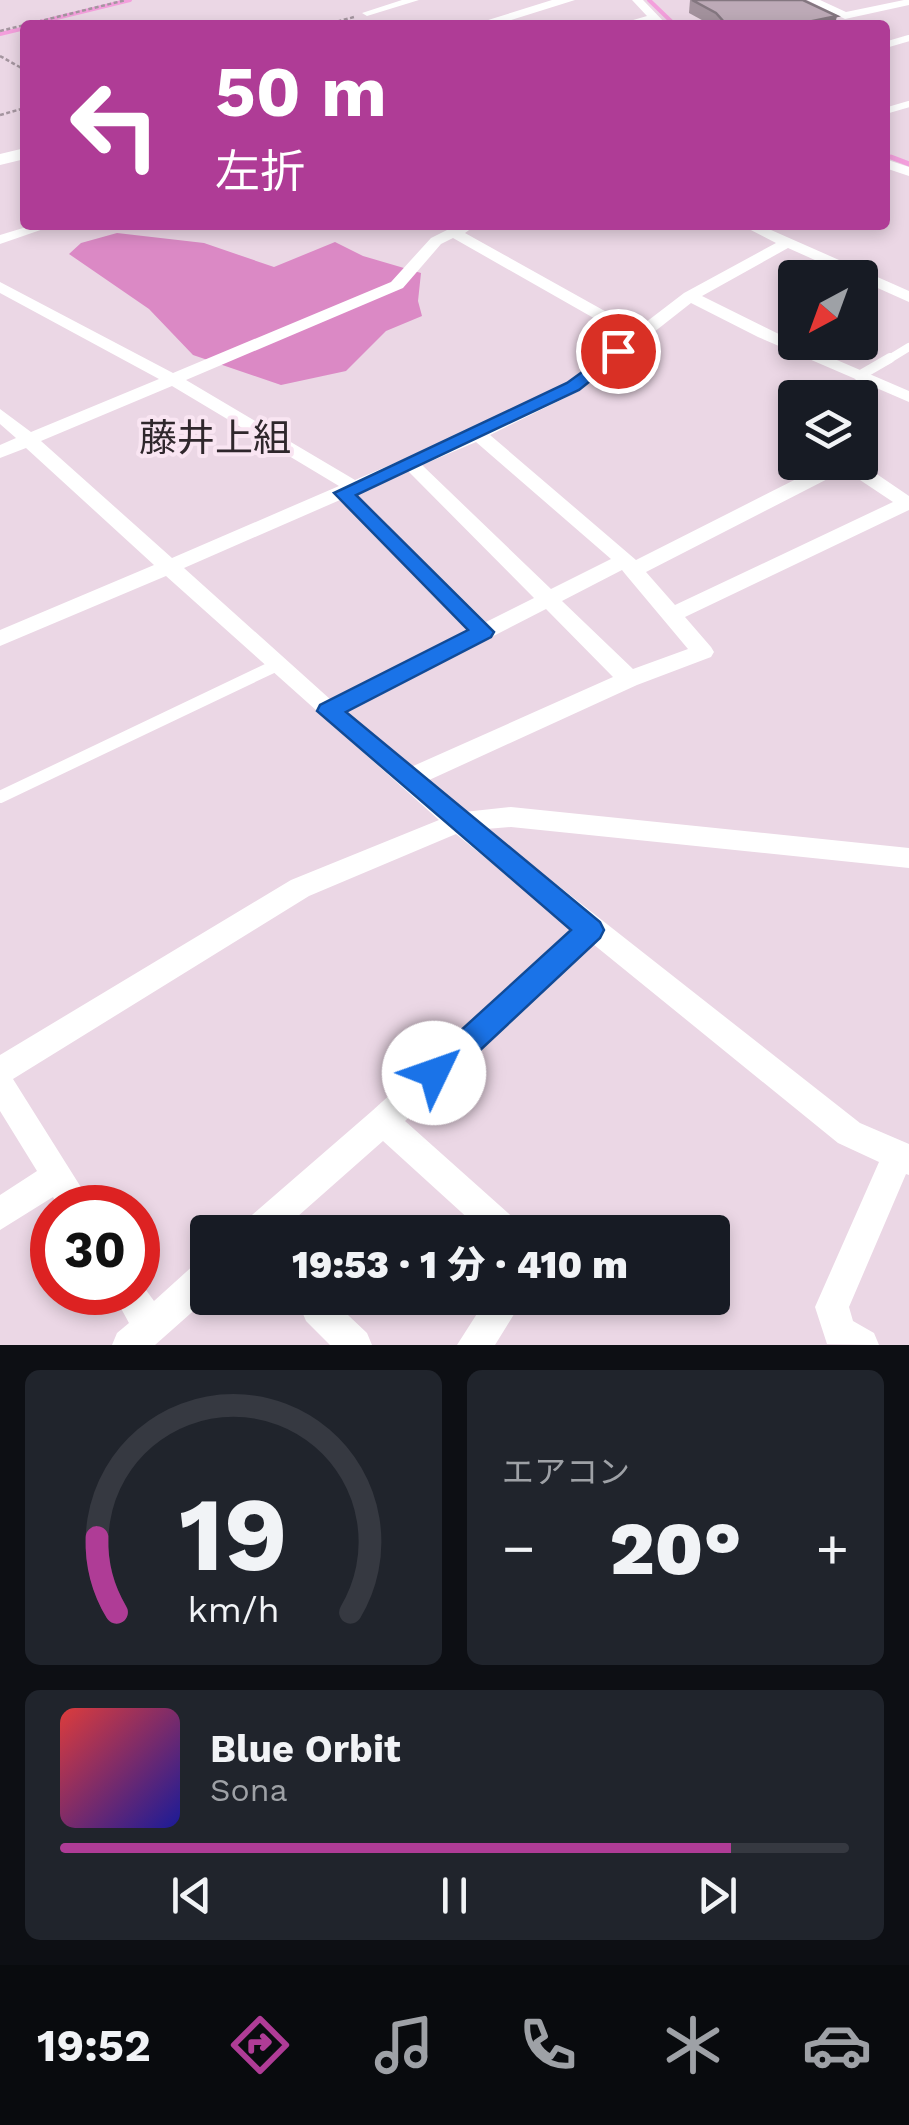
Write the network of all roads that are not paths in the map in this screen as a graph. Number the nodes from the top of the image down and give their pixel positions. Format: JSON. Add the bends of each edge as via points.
{"nodes":[{"id":1,"x":377,"y":0,"type":"edge"},
{"id":2,"x":414,"y":0,"type":"edge"},
{"id":3,"x":568,"y":0,"type":"edge"},
{"id":4,"x":637,"y":0,"type":"edge"},
{"id":5,"x":812,"y":0,"type":"edge"},
{"id":6,"x":909,"y":2,"type":"edge"},
{"id":7,"x":367,"y":13,"type":"junction"},
{"id":8,"x":362,"y":20,"type":"edge"},
{"id":9,"x":497,"y":20,"type":"edge"},
{"id":10,"x":658,"y":20,"type":"edge"},
{"id":11,"x":32,"y":230,"type":"edge"},
{"id":12,"x":457,"y":230,"type":"edge"},
{"id":13,"x":464,"y":230,"type":"edge"},
{"id":14,"x":759,"y":230,"type":"edge"},
{"id":15,"x":795,"y":230,"type":"edge"},
{"id":16,"x":0,"y":240,"type":"edge"},
{"id":17,"x":781,"y":240,"type":"junction"},
{"id":18,"x":0,"y":286,"type":"edge"},
{"id":19,"x":690,"y":296,"type":"junction"},
{"id":20,"x":909,"y":297,"type":"edge"},
{"id":21,"x":635,"y":335,"type":"junction"},
{"id":22,"x":909,"y":346,"type":"edge"},
{"id":23,"x":859,"y":376,"type":"junction"},
{"id":24,"x":174,"y":380,"type":"junction"},
{"id":25,"x":909,"y":397,"type":"edge"},
{"id":26,"x":0,"y":414,"type":"edge"},
{"id":27,"x":478,"y":434,"type":"junction"},
{"id":28,"x":28,"y":439,"type":"junction"},
{"id":29,"x":0,"y":452,"type":"edge"},
{"id":30,"x":410,"y":463,"type":"junction"},
{"id":31,"x":350,"y":491,"type":"junction"},
{"id":32,"x":629,"y":565,"type":"junction"},
{"id":33,"x":169,"y":568,"type":"junction"},
{"id":34,"x":550,"y":598,"type":"junction"},
{"id":35,"x":672,"y":616,"type":"junction"},
{"id":36,"x":483,"y":632,"type":"junction"},
{"id":37,"x":0,"y":638,"type":"edge"},
{"id":38,"x":277,"y":665,"type":"junction"},
{"id":39,"x":630,"y":679,"type":"junction"},
{"id":40,"x":329,"y":711,"type":"junction"},
{"id":41,"x":408,"y":778,"type":"junction"},
{"id":42,"x":0,"y":797,"type":"edge"},
{"id":43,"x":459,"y":822,"type":"junction"},
{"id":44,"x":909,"y":858,"type":"edge"},
{"id":45,"x":590,"y":930,"type":"junction"},
{"id":46,"x":0,"y":1072,"type":"edge"},
{"id":47,"x":0,"y":1084,"type":"edge"},
{"id":48,"x":382,"y":1121,"type":"junction"},
{"id":49,"x":904,"y":1158,"type":"edge"},
{"id":50,"x":58,"y":1175,"type":"junction"},
{"id":51,"x":64,"y":1185,"type":"edge"},
{"id":52,"x":0,"y":1214,"type":"edge"},
{"id":53,"x":275,"y":1215,"type":"edge"},
{"id":54,"x":487,"y":1215,"type":"edge"},
{"id":55,"x":190,"y":1291,"type":"edge"},
{"id":56,"x":324,"y":1315,"type":"edge"},
{"id":57,"x":495,"y":1315,"type":"edge"},
{"id":58,"x":139,"y":1335,"type":"edge"},
{"id":59,"x":355,"y":1345,"type":"edge"},
{"id":60,"x":474,"y":1345,"type":"edge"},
{"id":61,"x":862,"y":1345,"type":"edge"}],
"edges":[{"from":1,"to":7,"type":"street"},
{"from":2,"to":7,"type":"street"},
{"from":3,"to":9,"type":"street"},
{"from":4,"to":10,"type":"street"},
{"from":5,"to":6,"type":"street","via":[[845,16]]},
{"from":7,"to":8,"type":"street"},
{"from":11,"to":16,"type":"street"},
{"from":12,"to":24,"type":"street","via":[[436,241],[397,285]]},
{"from":13,"to":21,"type":"street"},
{"from":14,"to":17,"type":"street"},
{"from":15,"to":17,"type":"street"},
{"from":17,"to":19,"type":"street"},
{"from":17,"to":20,"type":"street"},
{"from":18,"to":24,"type":"street"},
{"from":19,"to":21,"type":"street"},
{"from":19,"to":23,"type":"street"},
{"from":21,"to":27,"type":"street","via":[[573,387]]},
{"from":22,"to":23,"type":"lane"},
{"from":23,"to":25,"type":"street"},
{"from":24,"to":28,"type":"street"},
{"from":24,"to":31,"type":"street"},
{"from":26,"to":28,"type":"street"},
{"from":27,"to":30,"type":"street"},
{"from":27,"to":32,"type":"street"},
{"from":28,"to":29,"type":"street"},
{"from":28,"to":33,"type":"street"},
{"from":30,"to":31,"type":"street"},
{"from":30,"to":34,"type":"street"},
{"from":31,"to":33,"type":"street"},
{"from":31,"to":36,"type":"street"},
{"from":32,"to":34,"type":"street"},
{"from":32,"to":35,"type":"street"},
{"from":32,"to":35,"type":"street","via":[[846,462],[907,504]]},
{"from":33,"to":37,"type":"street"},
{"from":33,"to":38,"type":"street"},
{"from":34,"to":36,"type":"street"},
{"from":34,"to":39,"type":"street"},
{"from":35,"to":39,"type":"street","via":[[702,652]]},
{"from":36,"to":40,"type":"street"},
{"from":38,"to":40,"type":"street"},
{"from":38,"to":42,"type":"lane"},
{"from":39,"to":41,"type":"street"},
{"from":40,"to":41,"type":"street"},
{"from":41,"to":43,"type":"street"},
{"from":43,"to":44,"type":"street","via":[[511,817]]},
{"from":43,"to":45,"type":"street"},
{"from":43,"to":46,"type":"street","via":[[300,888]]},
{"from":45,"to":48,"type":"street"},
{"from":45,"to":49,"type":"street","via":[[849,1133]]},
{"from":47,"to":50,"type":"street"},
{"from":48,"to":53,"type":"street"},
{"from":48,"to":54,"type":"street"},
{"from":49,"to":61,"type":"street","via":[[832,1308],[839,1332]]},
{"from":50,"to":51,"type":"street"},
{"from":50,"to":52,"type":"street"},
{"from":55,"to":58,"type":"street"},
{"from":56,"to":59,"type":"street"},
{"from":57,"to":60,"type":"street"}]}
